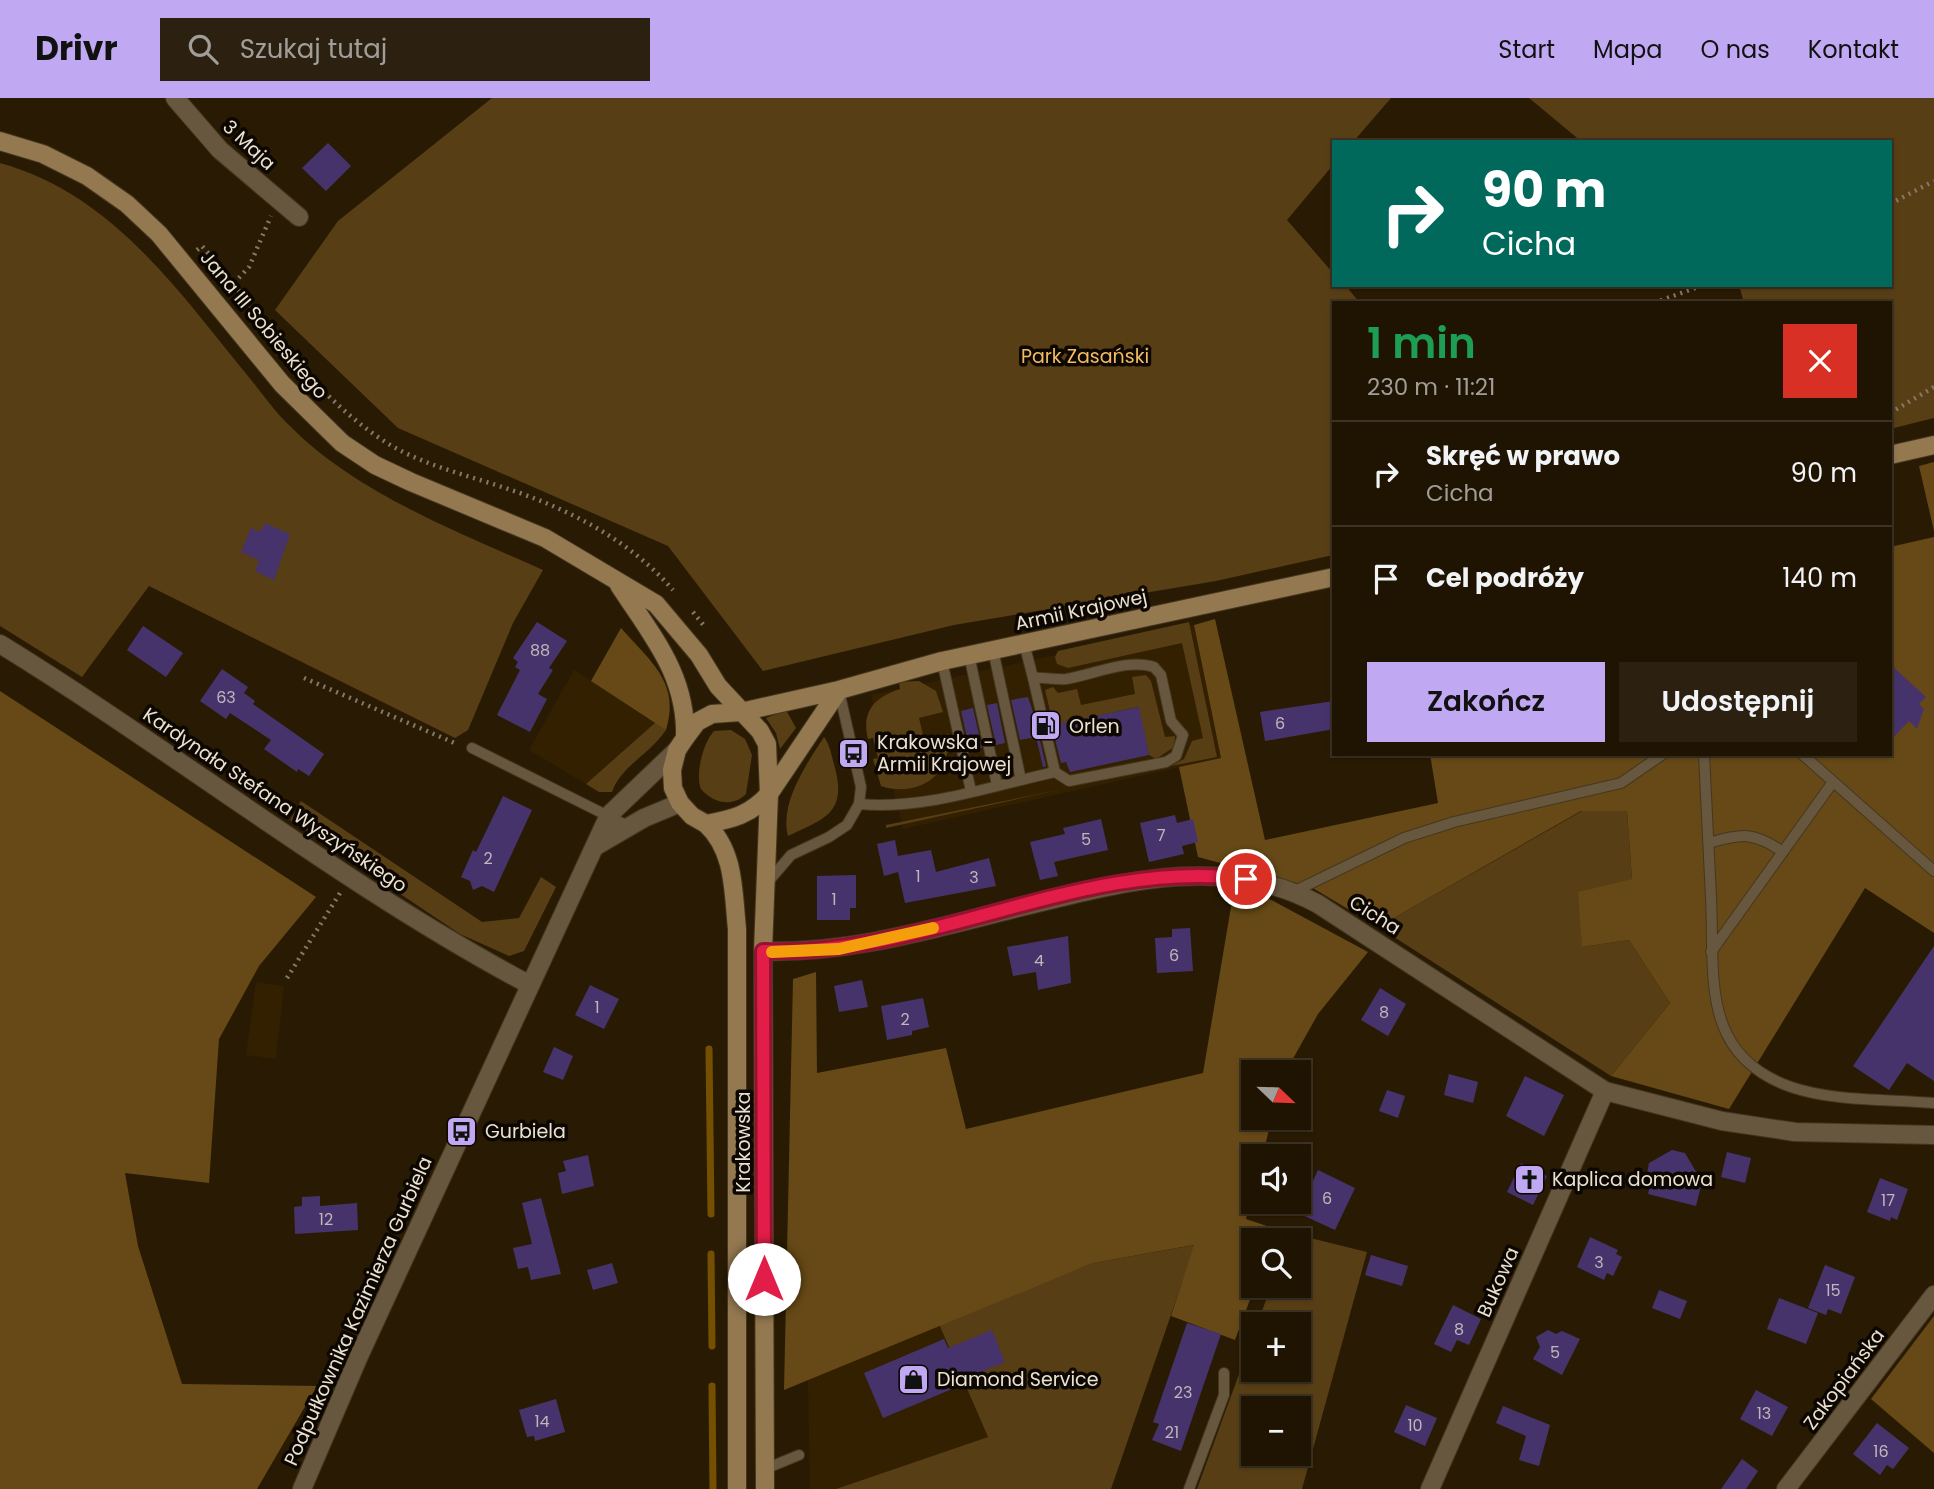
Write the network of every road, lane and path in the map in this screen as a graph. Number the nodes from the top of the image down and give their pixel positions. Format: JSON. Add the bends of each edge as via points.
{"nodes":[{"id":1,"x":175,"y":98,"type":"edge"},
{"id":2,"x":0,"y":141,"type":"edge"},
{"id":3,"x":1934,"y":181,"type":"edge"},
{"id":4,"x":279,"y":200,"type":"junction"},
{"id":5,"x":1892,"y":203,"type":"edge"},
{"id":6,"x":299,"y":217,"type":"dead end"},
{"id":7,"x":234,"y":283,"type":"dead end"},
{"id":8,"x":1698,"y":287,"type":"edge"},
{"id":9,"x":1659,"y":301,"type":"edge"},
{"id":10,"x":1934,"y":387,"type":"edge"},
{"id":11,"x":1892,"y":412,"type":"edge"},
{"id":12,"x":1934,"y":445,"type":"edge"},
{"id":13,"x":1892,"y":455,"type":"edge"},
{"id":14,"x":1332,"y":577,"type":"edge"},
{"id":15,"x":617,"y":582,"type":"junction"},
{"id":16,"x":1024,"y":643,"type":"junction"},
{"id":17,"x":0,"y":644,"type":"edge"},
{"id":18,"x":993,"y":650,"type":"junction"},
{"id":19,"x":969,"y":655,"type":"junction"},
{"id":20,"x":942,"y":661,"type":"junction"},
{"id":21,"x":304,"y":678,"type":"dead end"},
{"id":22,"x":1033,"y":678,"type":"junction"},
{"id":23,"x":839,"y":690,"type":"junction"},
{"id":24,"x":741,"y":712,"type":"junction"},
{"id":25,"x":681,"y":744,"type":"junction"},
{"id":26,"x":472,"y":748,"type":"joint"},
{"id":27,"x":1660,"y":756,"type":"edge"},
{"id":28,"x":1704,"y":756,"type":"edge"},
{"id":29,"x":1804,"y":756,"type":"edge"},
{"id":30,"x":1055,"y":772,"type":"junction"},
{"id":31,"x":1021,"y":780,"type":"junction"},
{"id":32,"x":1833,"y":782,"type":"junction"},
{"id":33,"x":997,"y":785,"type":"junction"},
{"id":34,"x":971,"y":791,"type":"junction"},
{"id":35,"x":769,"y":794,"type":"junction"},
{"id":36,"x":680,"y":803,"type":"junction"},
{"id":37,"x":859,"y":804,"type":"junction"},
{"id":38,"x":609,"y":816,"type":"junction"},
{"id":39,"x":706,"y":824,"type":"junction"},
{"id":40,"x":628,"y":826,"type":"junction"},
{"id":41,"x":1709,"y":843,"type":"junction"},
{"id":42,"x":596,"y":846,"type":"junction"},
{"id":43,"x":1783,"y":852,"type":"junction"},
{"id":44,"x":1934,"y":871,"type":"edge"},
{"id":45,"x":350,"y":878,"type":"junction"},
{"id":46,"x":764,"y":886,"type":"junction"},
{"id":47,"x":1294,"y":891,"type":"junction"},
{"id":48,"x":763,"y":951,"type":"junction"},
{"id":49,"x":1710,"y":954,"type":"junction"},
{"id":50,"x":287,"y":978,"type":"dead end"},
{"id":51,"x":530,"y":985,"type":"junction"},
{"id":52,"x":1605,"y":1091,"type":"junction"},
{"id":53,"x":1934,"y":1103,"type":"edge"},
{"id":54,"x":1934,"y":1135,"type":"edge"},
{"id":55,"x":1934,"y":1295,"type":"edge"},
{"id":56,"x":1224,"y":1373,"type":"dead end"},
{"id":57,"x":799,"y":1455,"type":"dead end"},
{"id":58,"x":765,"y":1469,"type":"junction"},
{"id":59,"x":302,"y":1489,"type":"edge"},
{"id":60,"x":737,"y":1489,"type":"edge"},
{"id":61,"x":765,"y":1489,"type":"edge"},
{"id":62,"x":1189,"y":1489,"type":"edge"},
{"id":63,"x":1430,"y":1489,"type":"edge"},
{"id":64,"x":1786,"y":1489,"type":"edge"}],
"edges":[{"from":1,"to":4,"type":"street","name":"3 Maja","via":[[220,150]]},
{"from":2,"to":15,"type":"main road","name":"Jana III Sobieskiego","via":[[43,154],[87,176],[127,204],[159,233],[282,384],[342,443],[411,482],[545,538]]},
{"from":3,"to":5,"type":"path"},
{"from":4,"to":6,"type":"street","name":"3 Maja"},
{"from":4,"to":7,"type":"path","via":[[249,267]]},
{"from":8,"to":9,"type":"path"},
{"from":10,"to":11,"type":"path"},
{"from":12,"to":13,"type":"main road"},
{"from":14,"to":16,"type":"main road","name":"Armii Krajowej"},
{"from":15,"to":24,"type":"main road","name":"Jana III Sobieskiego","via":[[656,604],[672,620]]},
{"from":15,"to":25,"type":"main road","name":"Jana III Sobieskiego","via":[[669,662],[681,689],[686,716]]},
{"from":16,"to":18,"type":"main road","name":"Armii Krajowej"},
{"from":16,"to":22,"type":"lane"},
{"from":17,"to":45,"type":"street","name":"Kardynała Stefana Wyszyńskiego"},
{"from":18,"to":19,"type":"main road","name":"Armii Krajowej"},
{"from":18,"to":31,"type":"lane"},
{"from":19,"to":20,"type":"main road","name":"Armii Krajowej"},
{"from":19,"to":33,"type":"lane"},
{"from":20,"to":23,"type":"main road","name":"Armii Krajowej"},
{"from":20,"to":34,"type":"lane"},
{"from":21,"to":26,"type":"path"},
{"from":22,"to":30,"type":"lane"},
{"from":22,"to":30,"type":"lane","via":[[1062,680],[1133,665],[1154,667],[1161,675],[1171,721],[1183,735],[1176,756],[1166,761],[1069,781]]},
{"from":23,"to":24,"type":"main road","name":"Armii Krajowej"},
{"from":23,"to":35,"type":"main road"},
{"from":23,"to":37,"type":"lane","via":[[861,787]]},
{"from":24,"to":25,"type":"main road","via":[[712,714],[697,722]]},
{"from":24,"to":35,"type":"main road","via":[[767,744]]},
{"from":25,"to":36,"type":"main road","via":[[672,770]]},
{"from":25,"to":38,"type":"street","name":"Podpułkownika Kazimierza Gurbiela"},
{"from":26,"to":38,"type":"lane"},
{"from":27,"to":47,"type":"lane","via":[[1621,783],[1417,834]]},
{"from":28,"to":41,"type":"lane"},
{"from":29,"to":32,"type":"lane"},
{"from":30,"to":31,"type":"lane"},
{"from":31,"to":33,"type":"lane"},
{"from":32,"to":43,"type":"lane"},
{"from":32,"to":44,"type":"lane"},
{"from":33,"to":34,"type":"lane"},
{"from":34,"to":37,"type":"lane","via":[[892,807]]},
{"from":35,"to":39,"type":"main road","via":[[745,815]]},
{"from":35,"to":46,"type":"main road","name":"Krakowska"},
{"from":36,"to":39,"type":"main road"},
{"from":36,"to":40,"type":"street"},
{"from":37,"to":46,"type":"lane","via":[[847,825],[791,855]]},
{"from":38,"to":40,"type":"lane"},
{"from":38,"to":42,"type":"street","name":"Podpułkownika Kazimierza Gurbiela"},
{"from":39,"to":60,"type":"main road","name":"Krakowska","via":[[720,837],[727,853],[737,929]]},
{"from":40,"to":42,"type":"street"},
{"from":41,"to":43,"type":"lane","via":[[1748,835]]},
{"from":41,"to":49,"type":"lane"},
{"from":42,"to":51,"type":"street","name":"Podpułkownika Kazimierza Gurbiela"},
{"from":43,"to":49,"type":"lane"},
{"from":45,"to":50,"type":"path"},
{"from":45,"to":51,"type":"street","name":"Kardynała Stefana Wyszyńskiego"},
{"from":46,"to":48,"type":"main road","name":"Krakowska"},
{"from":47,"to":48,"type":"street","name":"Cicha","via":[[1222,876],[1173,876],[1083,892],[839,949]]},
{"from":47,"to":52,"type":"street","name":"Cicha"},
{"from":48,"to":58,"type":"main road","name":"Krakowska"},
{"from":49,"to":53,"type":"lane","via":[[1721,1020],[1749,1063],[1769,1077],[1813,1093]]},
{"from":51,"to":59,"type":"street","name":"Podpułkownika Kazimierza Gurbiela"},
{"from":52,"to":54,"type":"street","name":"Cicha","via":[[1722,1121],[1795,1132]]},
{"from":52,"to":63,"type":"street","name":"Bukowa"},
{"from":55,"to":64,"type":"street","name":"Zakopiańska"},
{"from":56,"to":62,"type":"lane","via":[[1224,1395]]},
{"from":57,"to":58,"type":"lane"},
{"from":58,"to":61,"type":"main road","name":"Krakowska"}]}
